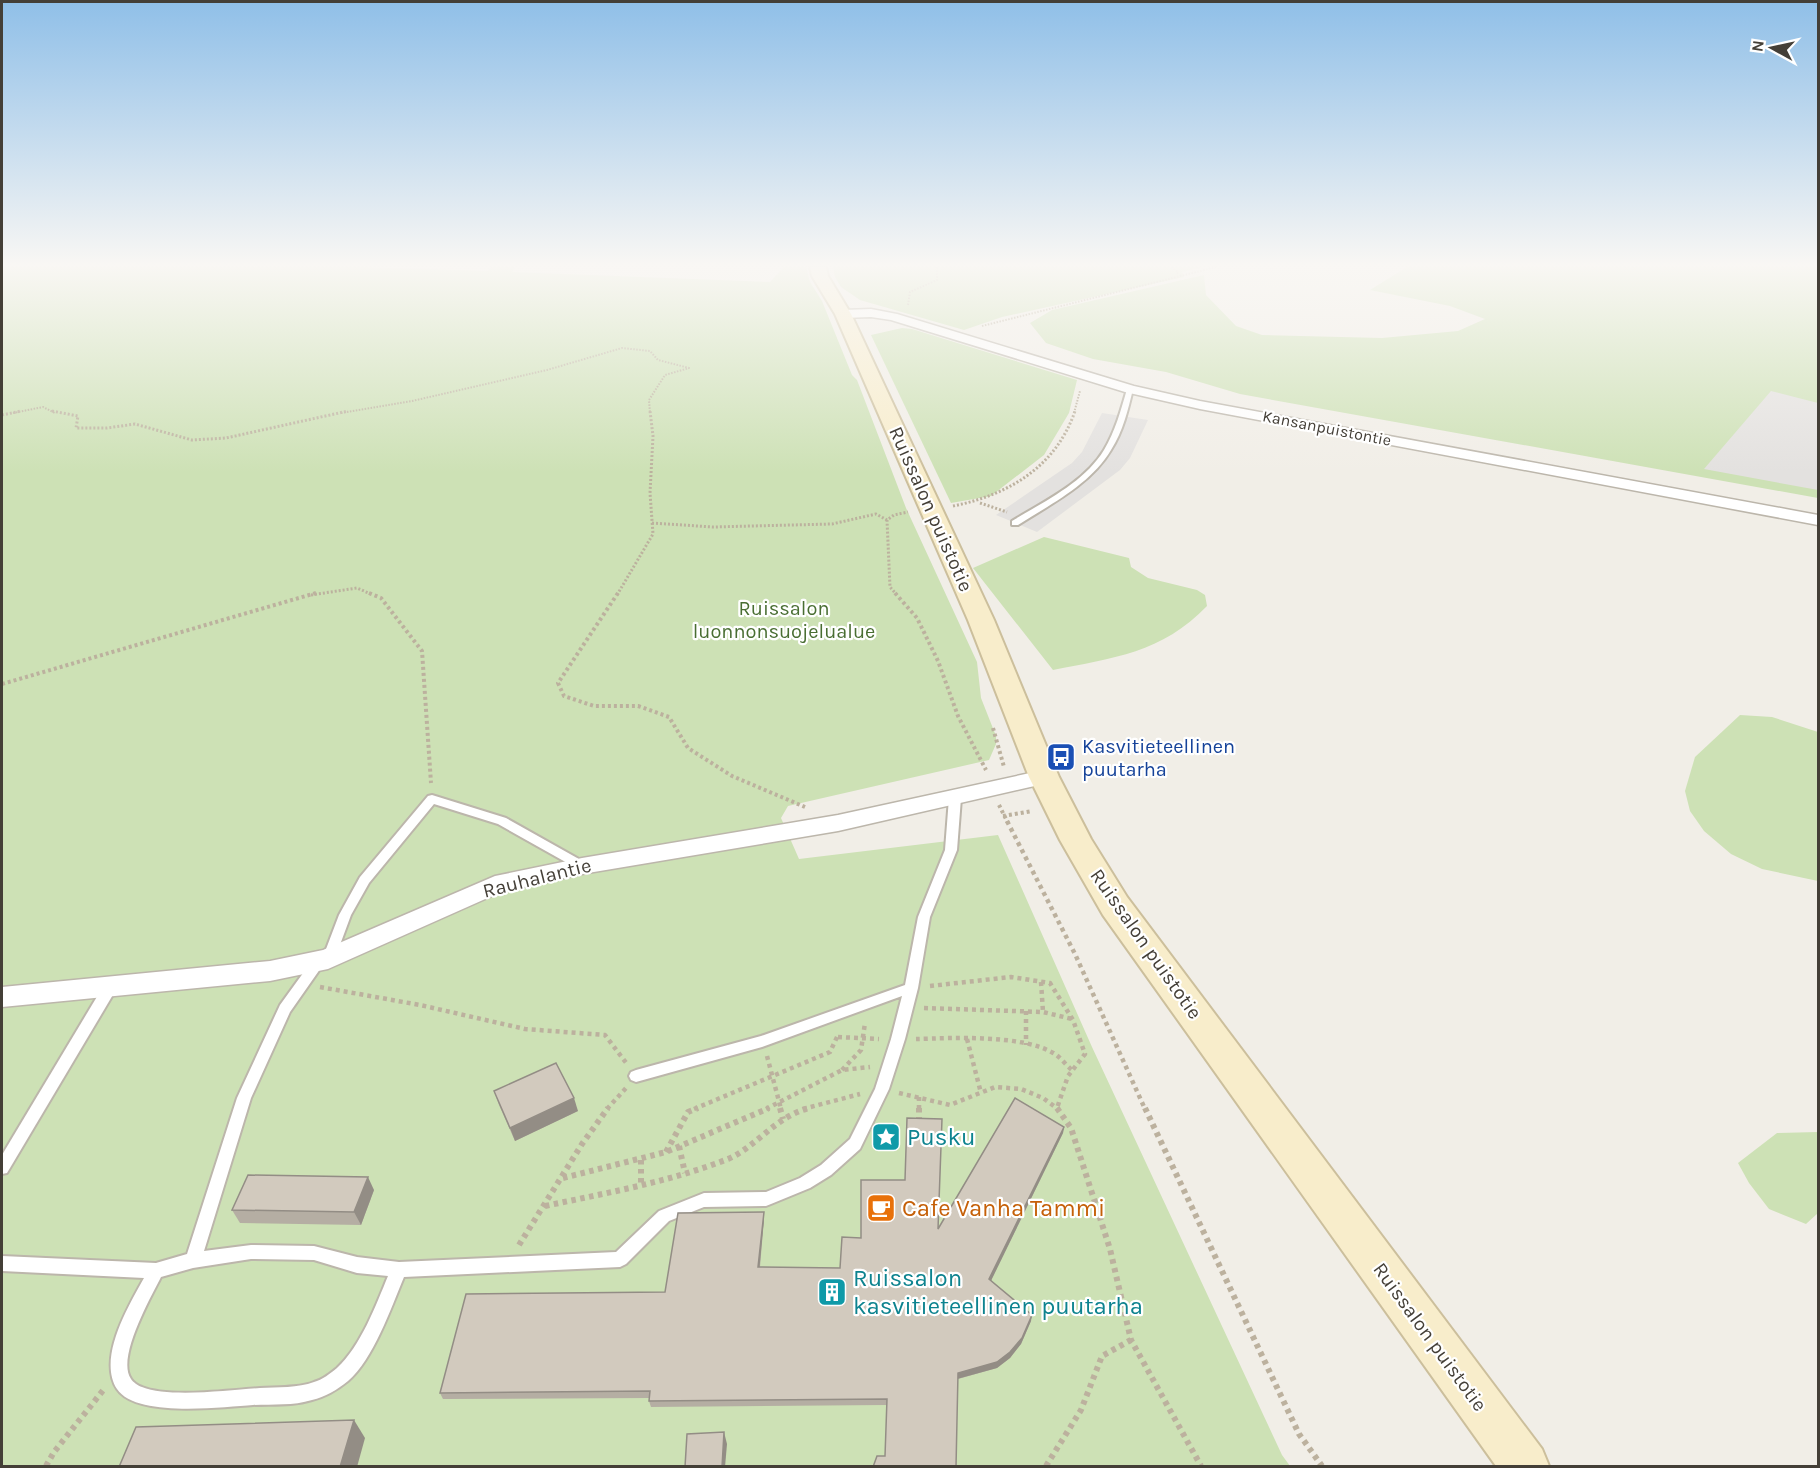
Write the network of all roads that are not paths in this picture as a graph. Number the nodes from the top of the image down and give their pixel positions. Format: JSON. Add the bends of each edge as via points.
{"nodes":[{"id":1,"x":853,"y":336,"type":"edge"},
{"id":2,"x":957,"y":336,"type":"edge"},
{"id":3,"x":1130,"y":389,"type":"junction"},
{"id":4,"x":1818,"y":520,"type":"edge"},
{"id":5,"x":1015,"y":523,"type":"dead end"},
{"id":6,"x":1044,"y":777,"type":"junction"},
{"id":7,"x":955,"y":798,"type":"junction"},
{"id":8,"x":582,"y":866,"type":"junction"},
{"id":9,"x":319,"y":969,"type":"junction"},
{"id":10,"x":911,"y":988,"type":"junction"},
{"id":11,"x":109,"y":989,"type":"junction"},
{"id":12,"x":2,"y":997,"type":"edge"},
{"id":13,"x":636,"y":1076,"type":"road end"},
{"id":14,"x":2,"y":1168,"type":"edge"},
{"id":15,"x":193,"y":1260,"type":"junction"},
{"id":16,"x":2,"y":1264,"type":"edge"},
{"id":17,"x":399,"y":1270,"type":"junction"},
{"id":18,"x":156,"y":1271,"type":"junction"},
{"id":19,"x":1525,"y":1467,"type":"edge"}],
"edges":[{"from":1,"to":6,"type":"street","name":"Ruissalon puistotie","via":[[981,620]]},
{"from":2,"to":3,"type":"street","name":"Kansanpuistontie"},
{"from":3,"to":4,"type":"street","name":"Kansanpuistontie"},
{"from":3,"to":5,"type":"lane","via":[[1104,456],[1082,479]]},
{"from":6,"to":7,"type":"street","name":"Rauhalantie"},
{"from":6,"to":19,"type":"street","name":"Ruissalon puistotie","via":[[1115,906]]},
{"from":7,"to":8,"type":"street","name":"Rauhalantie","via":[[838,823]]},
{"from":7,"to":10,"type":"lane","via":[[951,850],[924,917]]},
{"from":8,"to":9,"type":"street","name":"Rauhalantie","via":[[495,885]]},
{"from":8,"to":9,"type":"lane","via":[[502,821],[432,798],[364,880]]},
{"from":9,"to":11,"type":"street","name":"Rauhalantie"},
{"from":9,"to":15,"type":"lane","via":[[285,1009],[244,1098]]},
{"from":10,"to":13,"type":"lane","via":[[762,1041]]},
{"from":10,"to":17,"type":"lane","via":[[882,1089],[855,1144],[805,1183],[766,1199],[704,1200],[664,1216],[620,1259]]},
{"from":11,"to":12,"type":"street","name":"Rauhalantie"},
{"from":11,"to":14,"type":"lane"},
{"from":15,"to":17,"type":"lane","via":[[251,1252],[314,1253],[357,1265]]},
{"from":15,"to":18,"type":"lane"},
{"from":16,"to":18,"type":"lane"},
{"from":17,"to":18,"type":"lane","via":[[358,1353],[344,1373],[320,1389],[301,1394],[198,1400],[147,1397],[123,1383],[119,1371],[120,1347]]}]}
